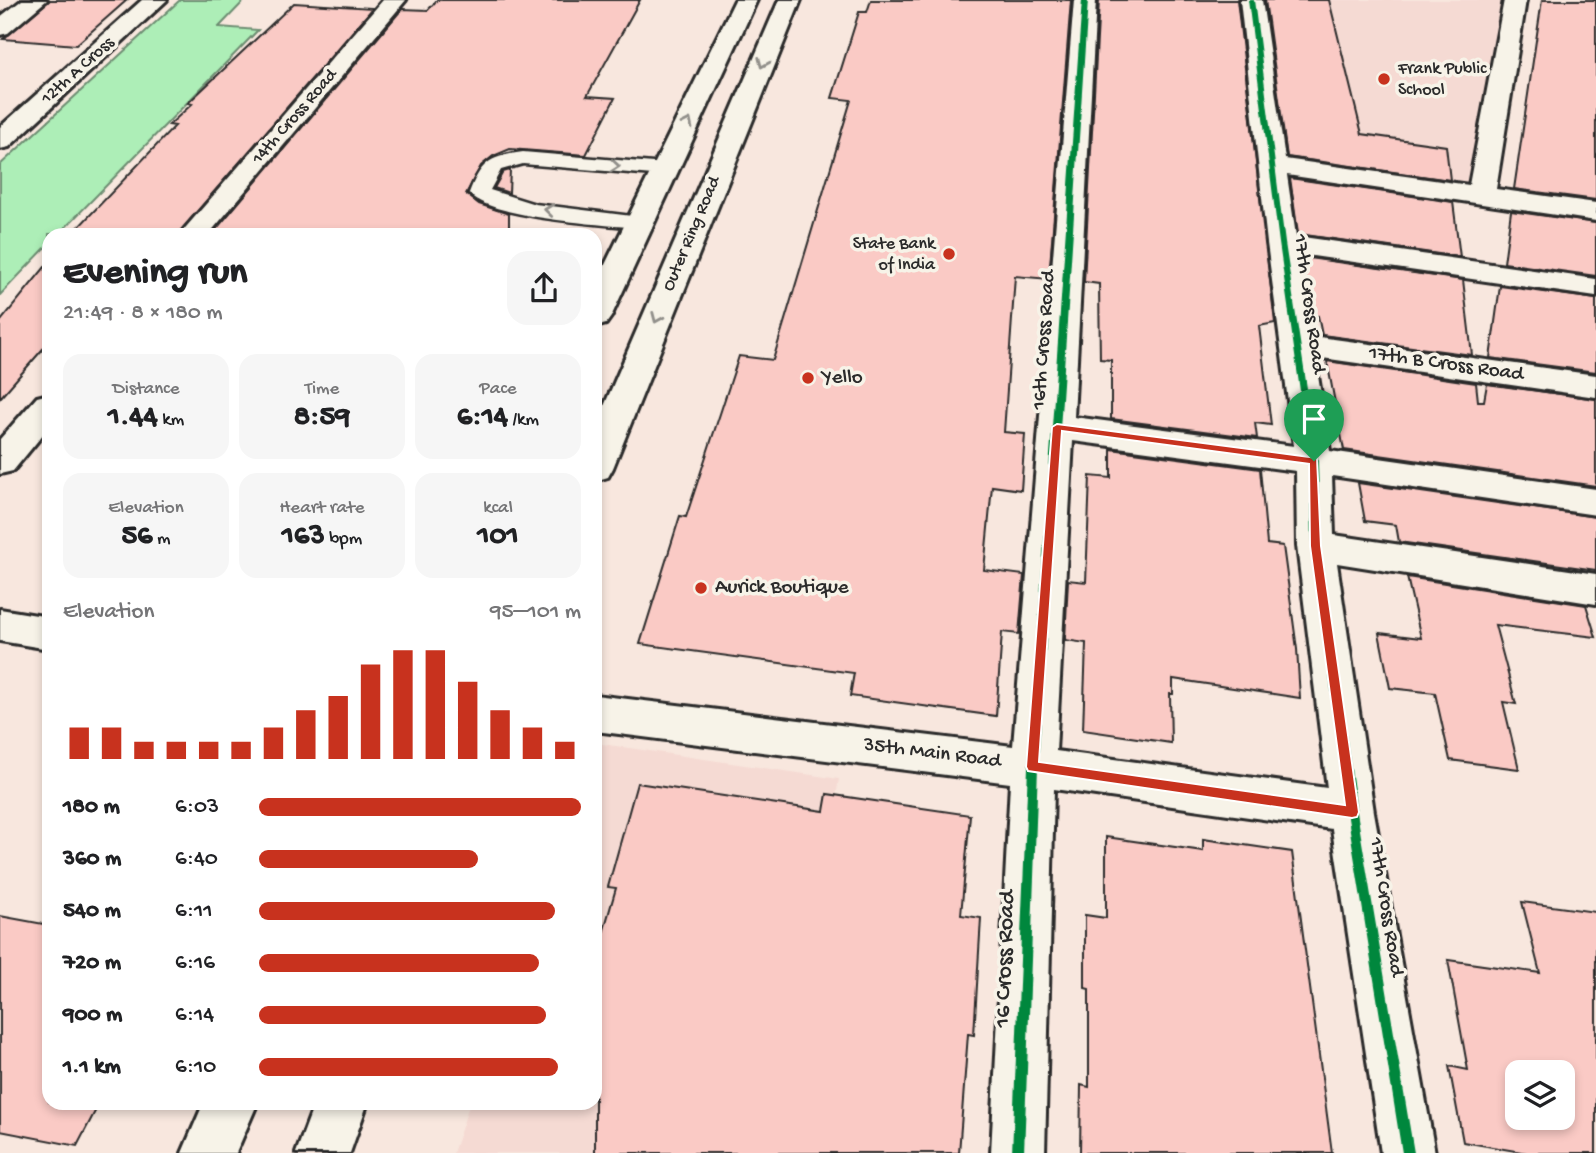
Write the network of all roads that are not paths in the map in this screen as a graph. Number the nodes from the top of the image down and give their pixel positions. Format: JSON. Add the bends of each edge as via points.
{"nodes":[{"id":1,"x":36,"y":0,"type":"edge"},
{"id":2,"x":156,"y":0,"type":"edge"},
{"id":3,"x":395,"y":0,"type":"edge"},
{"id":4,"x":746,"y":0,"type":"edge"},
{"id":5,"x":790,"y":0,"type":"edge"},
{"id":6,"x":1085,"y":0,"type":"edge"},
{"id":7,"x":1251,"y":0,"type":"edge"},
{"id":8,"x":1515,"y":0,"type":"edge"},
{"id":9,"x":0,"y":28,"type":"edge"},
{"id":10,"x":0,"y":141,"type":"edge"},
{"id":11,"x":1272,"y":165,"type":"junction"},
{"id":12,"x":665,"y":170,"type":"junction"},
{"id":13,"x":1481,"y":196,"type":"junction"},
{"id":14,"x":1596,"y":212,"type":"edge"},
{"id":15,"x":640,"y":222,"type":"junction"},
{"id":16,"x":199,"y":228,"type":"edge"},
{"id":17,"x":1282,"y":243,"type":"junction"},
{"id":18,"x":1596,"y":288,"type":"edge"},
{"id":19,"x":602,"y":302,"type":"edge"},
{"id":20,"x":1296,"y":344,"type":"junction"},
{"id":21,"x":1596,"y":386,"type":"edge"},
{"id":22,"x":42,"y":413,"type":"edge"},
{"id":23,"x":1057,"y":427,"type":"junction"},
{"id":24,"x":602,"y":451,"type":"edge"},
{"id":25,"x":1314,"y":461,"type":"junction"},
{"id":26,"x":0,"y":462,"type":"edge"},
{"id":27,"x":1596,"y":502,"type":"edge"},
{"id":28,"x":1316,"y":546,"type":"junction"},
{"id":29,"x":1596,"y":589,"type":"edge"},
{"id":30,"x":0,"y":625,"type":"edge"},
{"id":31,"x":42,"y":632,"type":"edge"},
{"id":32,"x":602,"y":714,"type":"edge"},
{"id":33,"x":1033,"y":767,"type":"junction"},
{"id":34,"x":1352,"y":812,"type":"junction"},
{"id":35,"x":228,"y":1110,"type":"edge"},
{"id":36,"x":339,"y":1110,"type":"edge"},
{"id":37,"x":209,"y":1153,"type":"edge"},
{"id":38,"x":323,"y":1153,"type":"edge"},
{"id":39,"x":1018,"y":1153,"type":"edge"},
{"id":40,"x":1408,"y":1153,"type":"edge"}],
"edges":[{"from":1,"to":9,"type":"main road"},
{"from":2,"to":10,"type":"main road","name":"12th A Cross"},
{"from":3,"to":16,"type":"main road","name":"14th Cross Road"},
{"from":12,"to":4,"type":"main road","one_way":true},
{"from":5,"to":24,"type":"main road","name":"Outer Ring Road","one_way":true},
{"from":6,"to":23,"type":"main road","name":"16th Cross Road"},
{"from":7,"to":11,"type":"main road","name":"17th Cross Road"},
{"from":8,"to":13,"type":"main road"},
{"from":11,"to":13,"type":"main road"},
{"from":11,"to":17,"type":"main road","name":"17th Cross Road"},
{"from":12,"to":15,"type":"main road"},
{"from":15,"to":12,"type":"lane","one_way":true,"via":[[517,206],[479,193],[489,168],[501,160]]},
{"from":13,"to":14,"type":"main road"},
{"from":15,"to":19,"type":"main road"},
{"from":17,"to":18,"type":"main road"},
{"from":17,"to":20,"type":"main road","name":"17th Cross Road"},
{"from":20,"to":21,"type":"main road","name":"17th B Cross Road"},
{"from":20,"to":25,"type":"main road","name":"17th Cross Road"},
{"from":22,"to":26,"type":"main road"},
{"from":23,"to":25,"type":"main road"},
{"from":23,"to":33,"type":"main road","name":"16th Cross Road"},
{"from":25,"to":27,"type":"main road"},
{"from":25,"to":28,"type":"main road","name":"17th Cross Road"},
{"from":28,"to":29,"type":"main road"},
{"from":28,"to":34,"type":"main road","name":"17th Cross Road"},
{"from":30,"to":31,"type":"main road"},
{"from":32,"to":33,"type":"main road","name":"35th Main Road"},
{"from":33,"to":34,"type":"main road","name":"35th Main Road"},
{"from":33,"to":39,"type":"main road","name":"16 Cross Road"},
{"from":34,"to":40,"type":"main road","name":"17th Cross Road"},
{"from":35,"to":37,"type":"main road"},
{"from":36,"to":38,"type":"main road"}]}
